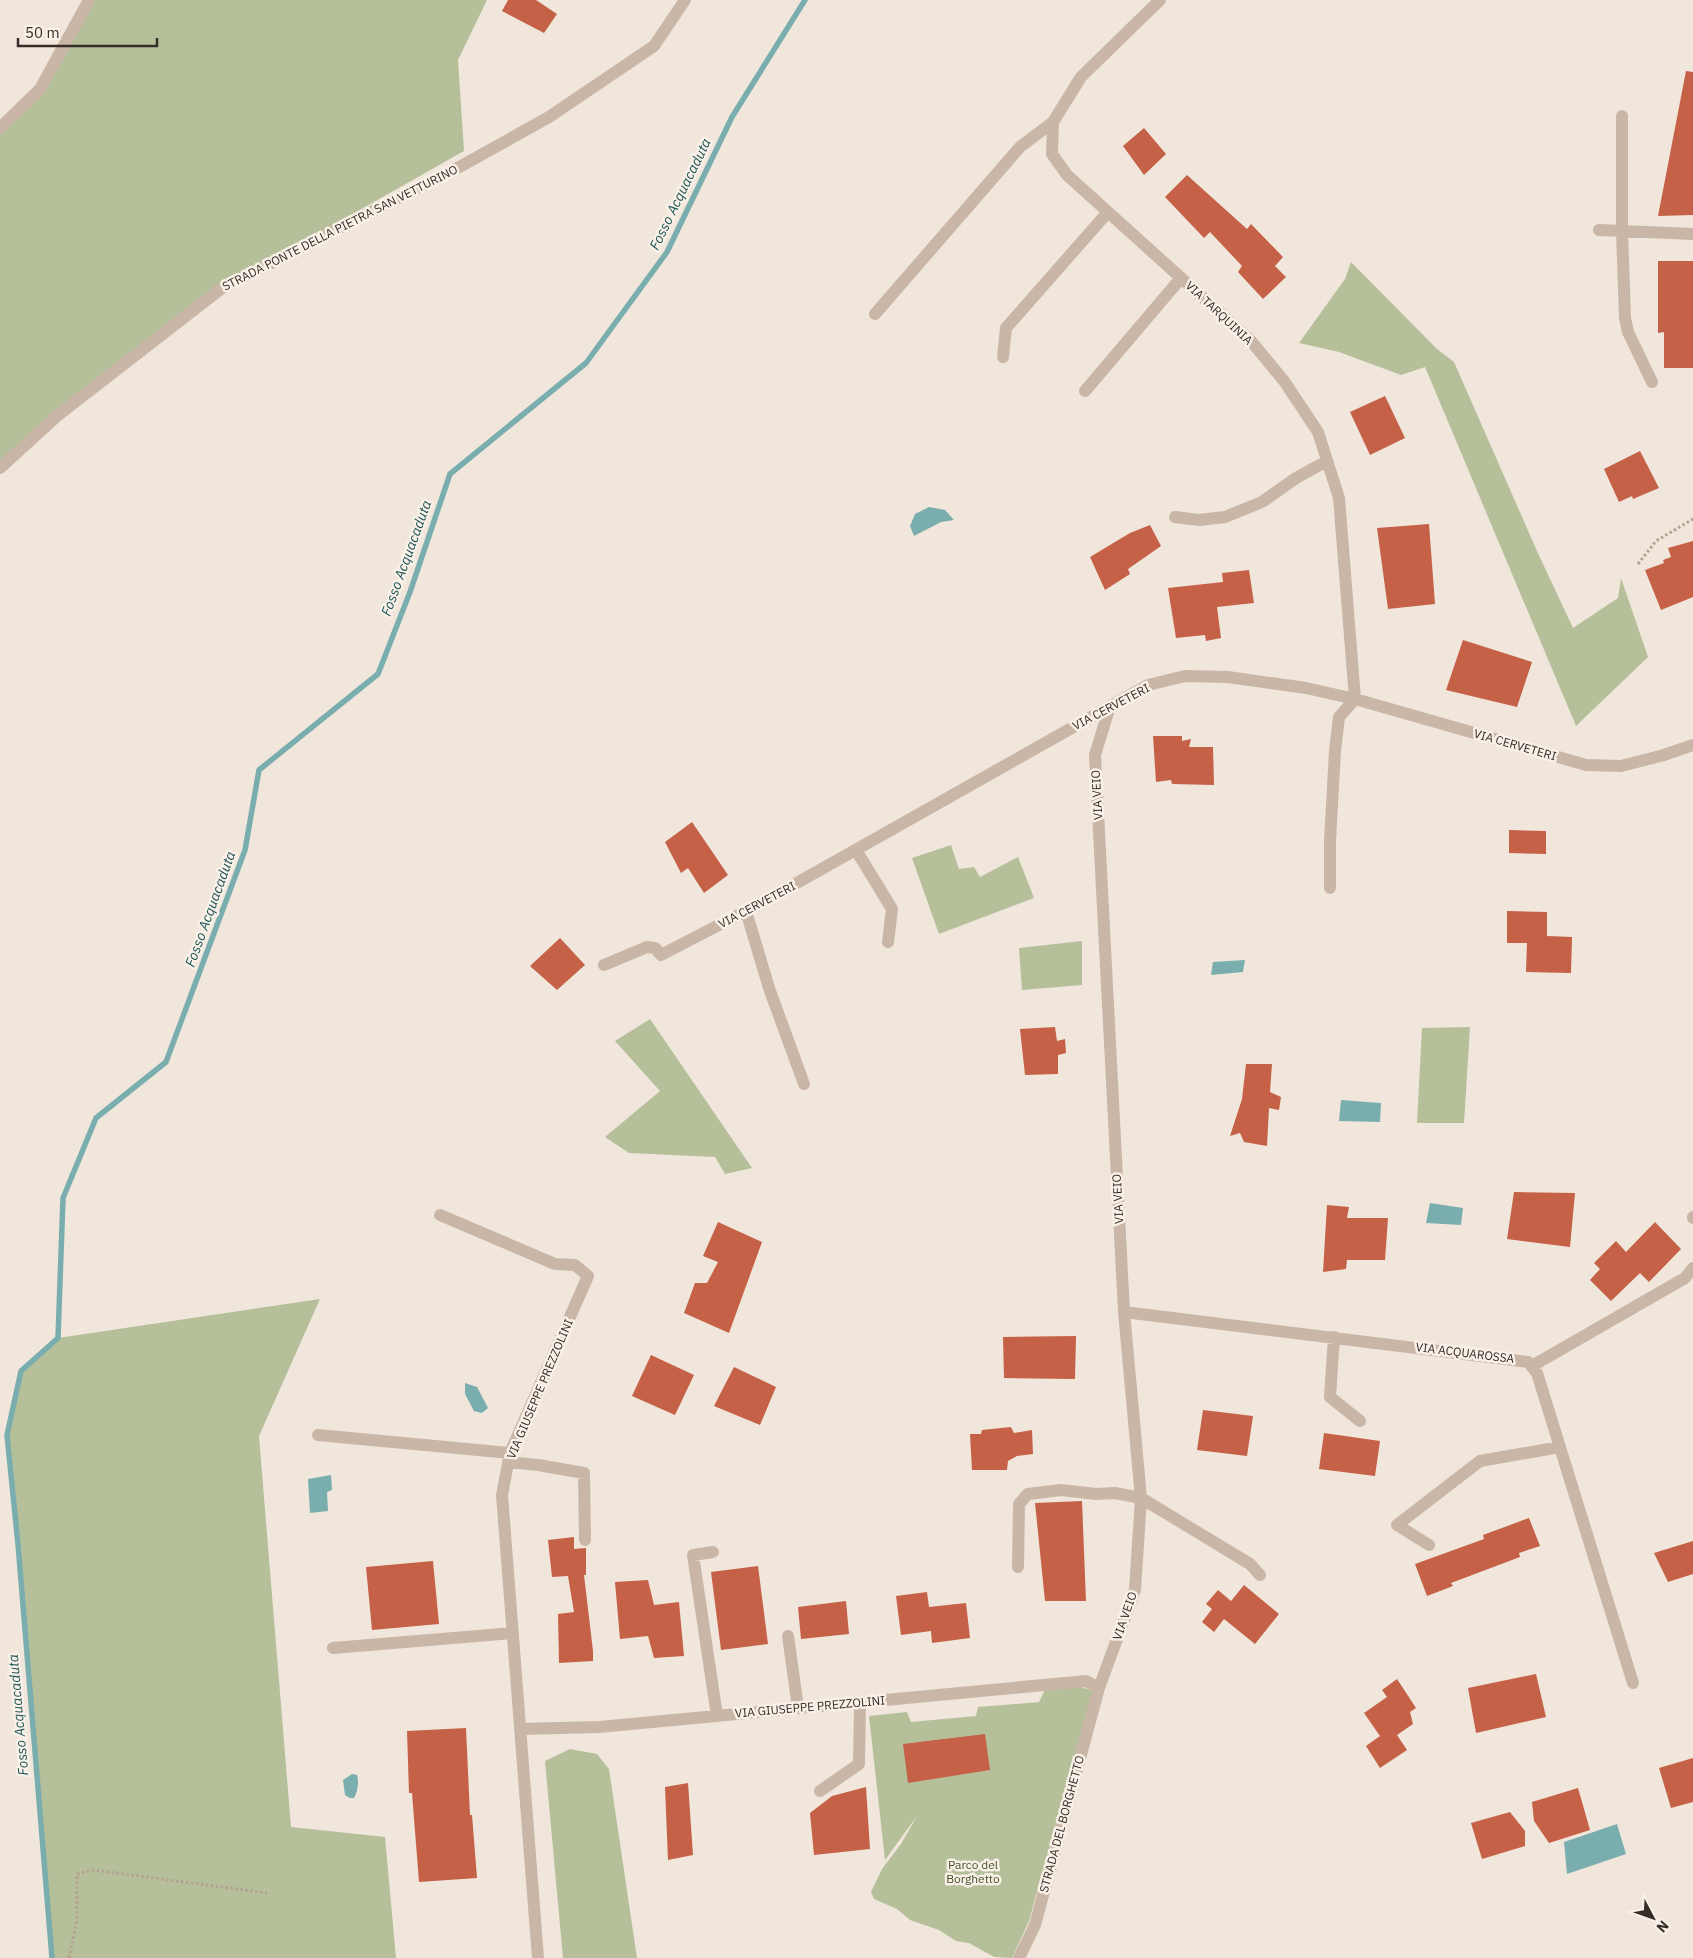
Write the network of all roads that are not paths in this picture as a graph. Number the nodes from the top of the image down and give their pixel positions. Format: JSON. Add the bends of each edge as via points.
{"nodes":[{"id":1,"x":89,"y":0,"type":"edge"},
{"id":2,"x":685,"y":0,"type":"edge"},
{"id":3,"x":1160,"y":0,"type":"edge"},
{"id":4,"x":1622,"y":116,"type":"dead end"},
{"id":5,"x":1053,"y":122,"type":"junction"},
{"id":6,"x":0,"y":128,"type":"edge"},
{"id":7,"x":1108,"y":212,"type":"junction"},
{"id":8,"x":1599,"y":230,"type":"dead end"},
{"id":9,"x":1622,"y":231,"type":"junction"},
{"id":10,"x":1693,"y":234,"type":"edge"},
{"id":11,"x":1180,"y":278,"type":"junction"},
{"id":12,"x":875,"y":314,"type":"dead end"},
{"id":13,"x":1003,"y":357,"type":"dead end"},
{"id":14,"x":1652,"y":382,"type":"dead end"},
{"id":15,"x":1085,"y":392,"type":"dead end"},
{"id":16,"x":1327,"y":462,"type":"junction"},
{"id":17,"x":0,"y":468,"type":"edge"},
{"id":18,"x":1175,"y":517,"type":"dead end"},
{"id":19,"x":1355,"y":699,"type":"junction"},
{"id":20,"x":1110,"y":706,"type":"junction"},
{"id":21,"x":1693,"y":745,"type":"edge"},
{"id":22,"x":856,"y":850,"type":"junction"},
{"id":23,"x":1330,"y":888,"type":"dead end"},
{"id":24,"x":746,"y":911,"type":"junction"},
{"id":25,"x":888,"y":942,"type":"dead end"},
{"id":26,"x":604,"y":965,"type":"dead end"},
{"id":27,"x":804,"y":1084,"type":"dead end"},
{"id":28,"x":440,"y":1215,"type":"dead end"},
{"id":29,"x":1693,"y":1268,"type":"edge"},
{"id":30,"x":1124,"y":1312,"type":"junction"},
{"id":31,"x":1334,"y":1337,"type":"junction"},
{"id":32,"x":1532,"y":1366,"type":"junction"},
{"id":33,"x":1360,"y":1421,"type":"dead end"},
{"id":34,"x":318,"y":1435,"type":"dead end"},
{"id":35,"x":1560,"y":1447,"type":"junction"},
{"id":36,"x":509,"y":1458,"type":"junction"},
{"id":37,"x":1141,"y":1498,"type":"junction"},
{"id":38,"x":585,"y":1540,"type":"dead end"},
{"id":39,"x":1429,"y":1545,"type":"dead end"},
{"id":40,"x":713,"y":1552,"type":"dead end"},
{"id":41,"x":1018,"y":1567,"type":"dead end"},
{"id":42,"x":1260,"y":1575,"type":"dead end"},
{"id":43,"x":513,"y":1634,"type":"junction"},
{"id":44,"x":788,"y":1636,"type":"dead end"},
{"id":45,"x":333,"y":1648,"type":"dead end"},
{"id":46,"x":1633,"y":1684,"type":"dead end"},
{"id":47,"x":1098,"y":1688,"type":"junction"},
{"id":48,"x":860,"y":1702,"type":"junction"},
{"id":49,"x":798,"y":1708,"type":"junction"},
{"id":50,"x":717,"y":1716,"type":"junction"},
{"id":51,"x":520,"y":1729,"type":"junction"},
{"id":52,"x":820,"y":1791,"type":"dead end"},
{"id":53,"x":538,"y":1958,"type":"edge"},
{"id":54,"x":1019,"y":1958,"type":"edge"}],
"edges":[{"from":1,"to":6,"type":"street","via":[[40,89]]},
{"from":2,"to":17,"type":"street","name":"STRADA PONTE DELLA PIETRA SAN VETTURINO","via":[[654,46],[549,117],[222,288],[57,416]]},
{"from":3,"to":5,"type":"street","name":"VIA TARQUINIA","via":[[1081,76]]},
{"from":4,"to":9,"type":"street"},
{"from":5,"to":7,"type":"street","name":"VIA TARQUINIA","via":[[1052,154],[1067,174]]},
{"from":5,"to":12,"type":"street","via":[[1020,147]]},
{"from":7,"to":11,"type":"street","name":"VIA TARQUINIA"},
{"from":7,"to":13,"type":"street","via":[[1006,328]]},
{"from":8,"to":9,"type":"street"},
{"from":9,"to":10,"type":"street"},
{"from":9,"to":14,"type":"street","via":[[1625,318],[1628,332]]},
{"from":11,"to":15,"type":"street"},
{"from":11,"to":16,"type":"street","name":"VIA TARQUINIA","via":[[1250,341],[1284,382],[1318,432]]},
{"from":16,"to":18,"type":"street","via":[[1296,478],[1262,502],[1225,517],[1199,520]]},
{"from":16,"to":19,"type":"street","name":"VIA TARQUINIA","via":[[1339,498]]},
{"from":19,"to":20,"type":"street","name":"VIA CERVETERI","via":[[1228,677],[1185,676],[1148,685]]},
{"from":19,"to":21,"type":"street","name":"VIA CERVETERI","via":[[1586,765],[1621,766]]},
{"from":19,"to":23,"type":"street","via":[[1339,717]]},
{"from":20,"to":22,"type":"street","name":"VIA CERVETERI"},
{"from":20,"to":30,"type":"street","name":"VIA VEIO","via":[[1095,755]]},
{"from":22,"to":24,"type":"street","name":"VIA CERVETERI"},
{"from":22,"to":25,"type":"street","via":[[892,909]]},
{"from":24,"to":26,"type":"street","name":"VIA CERVETERI","via":[[661,956],[655,948],[647,947]]},
{"from":24,"to":27,"type":"street","via":[[769,988]]},
{"from":28,"to":36,"type":"street","name":"VIA GIUSEPPE PREZZOLINI","via":[[554,1264],[575,1265],[588,1276]]},
{"from":29,"to":32,"type":"street","via":[[1685,1278]]},
{"from":30,"to":31,"type":"street","name":"VIA ACQUAROSSA"},
{"from":30,"to":37,"type":"street","name":"VIA VEIO"},
{"from":31,"to":32,"type":"street","name":"VIA ACQUAROSSA","via":[[1510,1358]]},
{"from":31,"to":33,"type":"street","via":[[1330,1397]]},
{"from":32,"to":35,"type":"street","name":"VIA ACQUAROSSA"},
{"from":34,"to":36,"type":"street"},
{"from":35,"to":39,"type":"street","via":[[1480,1461],[1397,1525]]},
{"from":35,"to":46,"type":"street","name":"VIA ACQUAROSSA"},
{"from":36,"to":38,"type":"street","via":[[584,1473]]},
{"from":36,"to":43,"type":"street","name":"VIA GIUSEPPE PREZZOLINI","via":[[502,1495]]},
{"from":37,"to":41,"type":"street","via":[[1061,1490],[1028,1494],[1019,1504]]},
{"from":37,"to":42,"type":"street","via":[[1250,1564]]},
{"from":37,"to":47,"type":"street","name":"VIA VEIO","via":[[1135,1590]]},
{"from":40,"to":50,"type":"street","via":[[693,1555]]},
{"from":43,"to":45,"type":"street"},
{"from":43,"to":51,"type":"street","name":"VIA GIUSEPPE PREZZOLINI"},
{"from":44,"to":49,"type":"street"},
{"from":47,"to":48,"type":"street","name":"VIA GIUSEPPE PREZZOLINI","via":[[1086,1681]]},
{"from":47,"to":54,"type":"street","name":"STRADA DEL BORGHETTO","via":[[1035,1925]]},
{"from":48,"to":49,"type":"street","name":"VIA GIUSEPPE PREZZOLINI"},
{"from":48,"to":52,"type":"street","via":[[859,1764]]},
{"from":49,"to":50,"type":"street","name":"VIA GIUSEPPE PREZZOLINI"},
{"from":50,"to":51,"type":"street","name":"VIA GIUSEPPE PREZZOLINI","via":[[599,1727]]},
{"from":51,"to":53,"type":"street","name":"VIA GIUSEPPE PREZZOLINI"}]}
